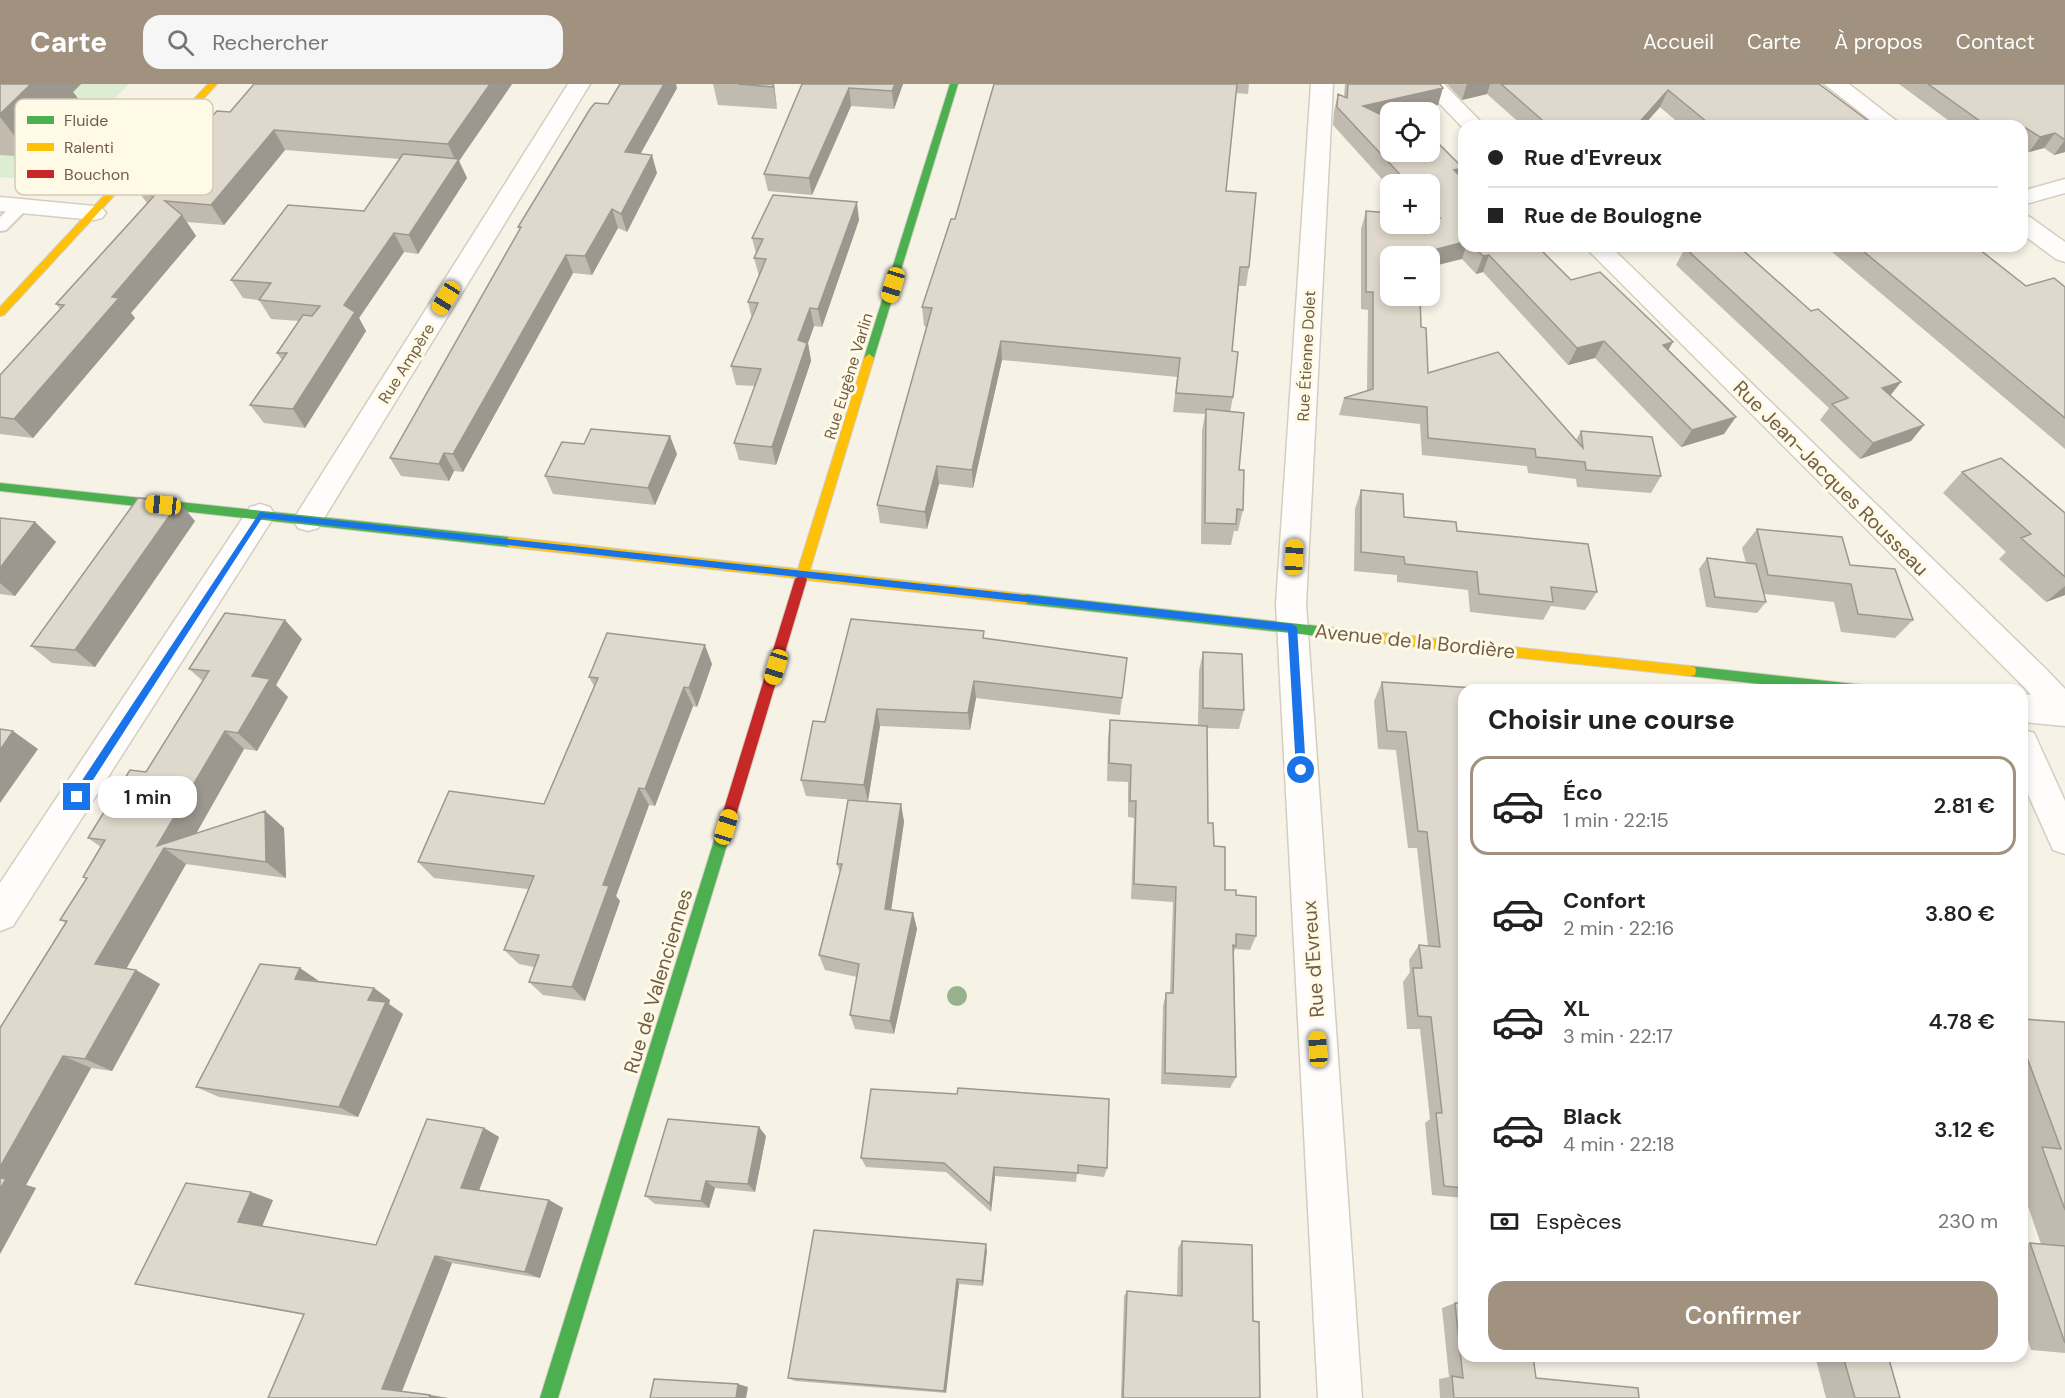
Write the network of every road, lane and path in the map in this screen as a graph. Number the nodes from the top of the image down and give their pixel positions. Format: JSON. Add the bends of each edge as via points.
{"nodes":[{"id":1,"x":213,"y":84,"type":"edge"},
{"id":2,"x":579,"y":84,"type":"edge"},
{"id":3,"x":954,"y":84,"type":"edge"},
{"id":4,"x":1323,"y":84,"type":"edge"},
{"id":5,"x":1432,"y":84,"type":"edge"},
{"id":6,"x":1835,"y":84,"type":"edge"},
{"id":7,"x":199,"y":99,"type":"edge"},
{"id":8,"x":1468,"y":120,"type":"edge"},
{"id":9,"x":1884,"y":120,"type":"edge"},
{"id":10,"x":2065,"y":186,"type":"edge"},
{"id":11,"x":110,"y":195,"type":"edge"},
{"id":12,"x":2028,"y":196,"type":"edge"},
{"id":13,"x":10,"y":205,"type":"edge"},
{"id":14,"x":93,"y":213,"type":"junction"},
{"id":15,"x":0,"y":226,"type":"edge"},
{"id":16,"x":2028,"y":226,"type":"edge"},
{"id":17,"x":1602,"y":252,"type":"edge"},
{"id":18,"x":2065,"y":254,"type":"edge"},
{"id":19,"x":0,"y":314,"type":"edge"},
{"id":20,"x":0,"y":487,"type":"edge"},
{"id":21,"x":260,"y":515,"type":"junction"},
{"id":22,"x":308,"y":520,"type":"junction"},
{"id":23,"x":804,"y":574,"type":"junction"},
{"id":24,"x":1292,"y":627,"type":"junction"},
{"id":25,"x":1809,"y":684,"type":"edge"},
{"id":26,"x":2028,"y":709,"type":"edge"},
{"id":27,"x":2065,"y":712,"type":"edge"},
{"id":28,"x":2028,"y":756,"type":"edge"},
{"id":29,"x":2065,"y":839,"type":"edge"},
{"id":30,"x":0,"y":914,"type":"edge"},
{"id":31,"x":549,"y":1398,"type":"edge"},
{"id":32,"x":1340,"y":1398,"type":"edge"}],
"edges":[{"from":1,"to":7,"type":"street"},
{"from":2,"to":22,"type":"street","name":"Rue Ampère"},
{"from":3,"to":23,"type":"street","name":"Rue Eugène Varlin"},
{"from":4,"to":24,"type":"street","name":"Rue Étienne Dolet"},
{"from":5,"to":8,"type":"street"},
{"from":6,"to":9,"type":"street"},
{"from":10,"to":12,"type":"street"},
{"from":11,"to":14,"type":"street"},
{"from":13,"to":14,"type":"street"},
{"from":13,"to":15,"type":"lane"},
{"from":14,"to":19,"type":"street"},
{"from":16,"to":18,"type":"street"},
{"from":17,"to":27,"type":"street","name":"Rue Jean-Jacques Rousseau","via":[[2027,670]]},
{"from":20,"to":21,"type":"street","name":"Avenue de la Bordière"},
{"from":21,"to":22,"type":"street","name":"Avenue de la Bordière"},
{"from":21,"to":30,"type":"street"},
{"from":22,"to":23,"type":"street","name":"Avenue de la Bordière"},
{"from":23,"to":24,"type":"street","name":"Avenue de la Bordière"},
{"from":23,"to":31,"type":"street","name":"Rue de Valenciennes"},
{"from":24,"to":25,"type":"street","name":"Avenue de la Bordière"},
{"from":24,"to":32,"type":"street","name":"Rue d'Evreux"},
{"from":26,"to":27,"type":"street"},
{"from":28,"to":29,"type":"street"}]}
